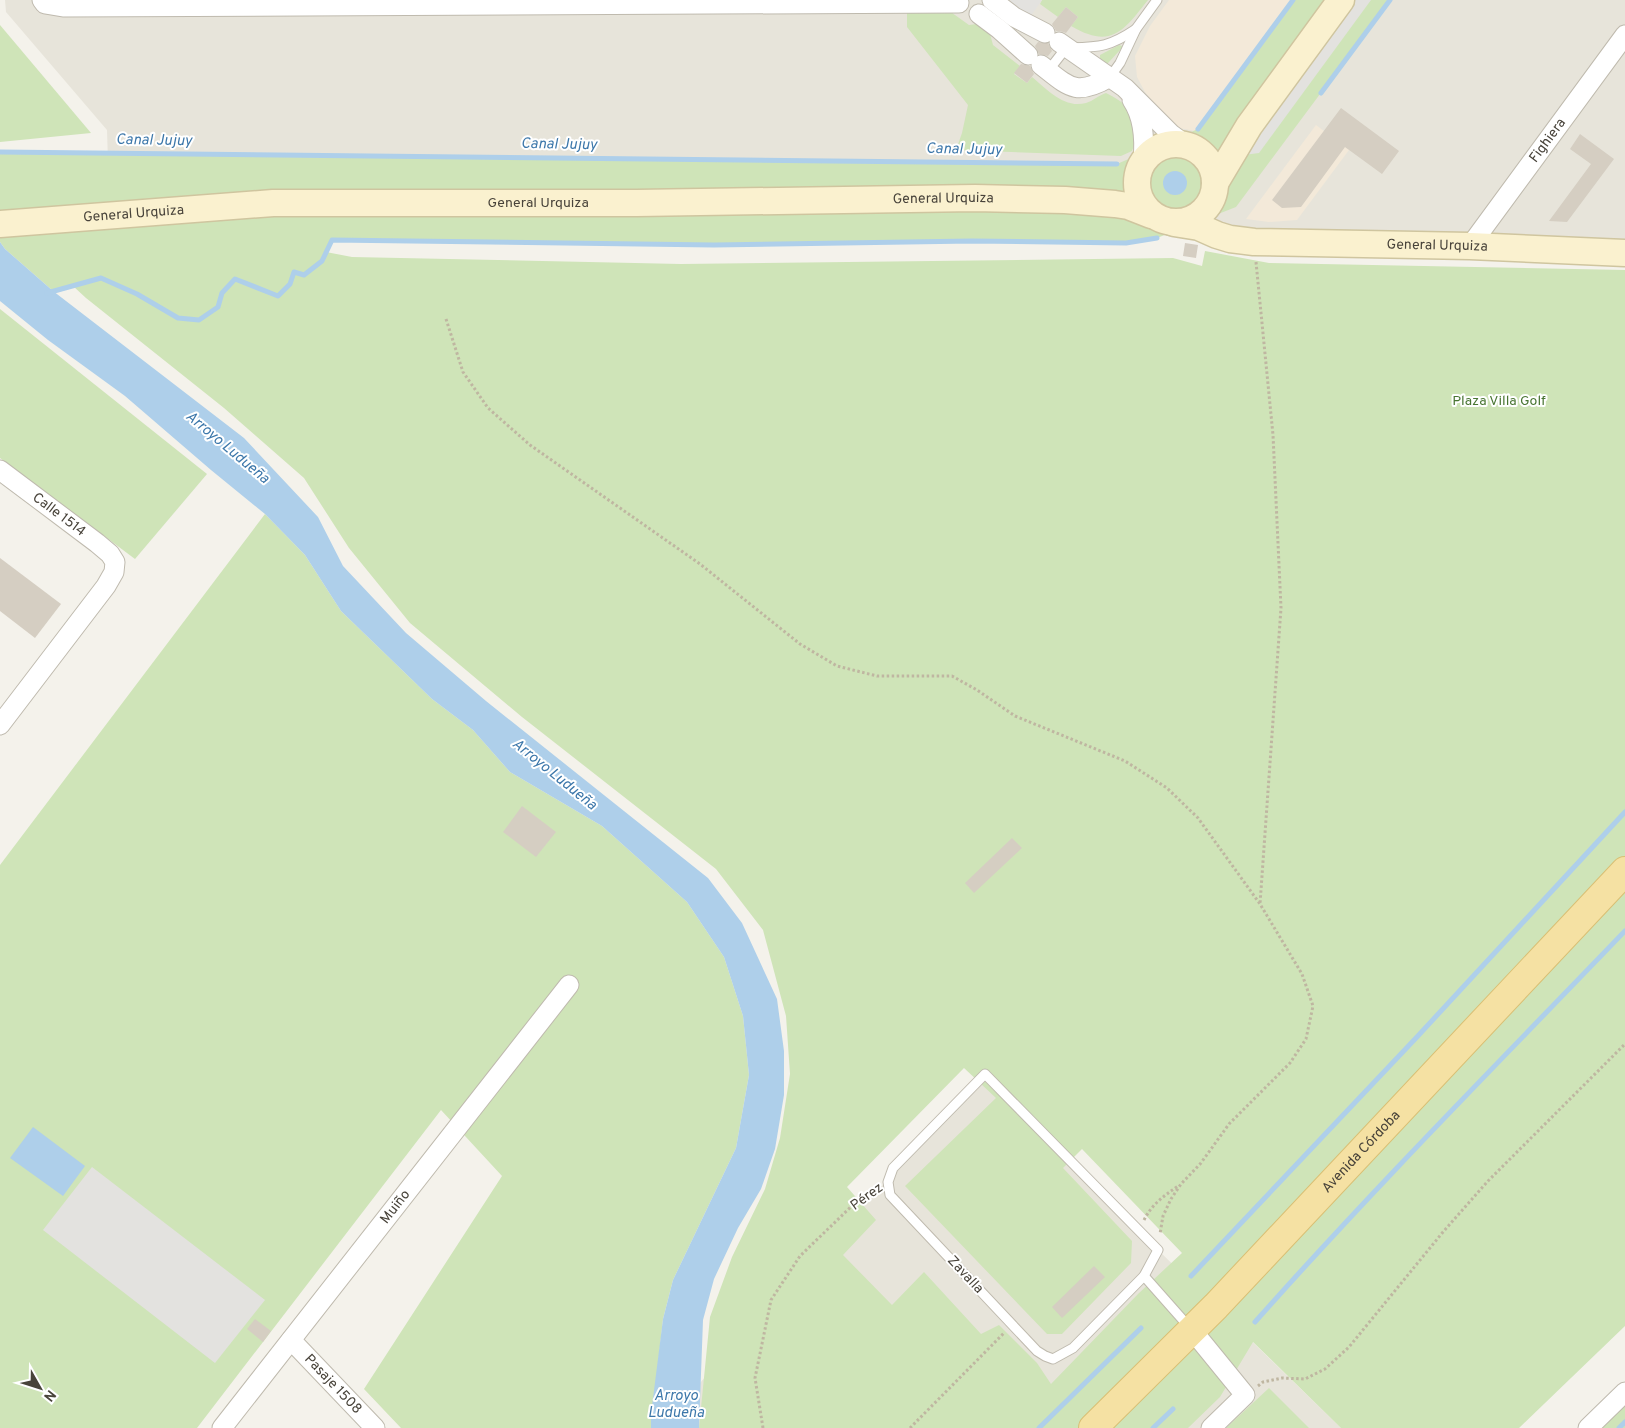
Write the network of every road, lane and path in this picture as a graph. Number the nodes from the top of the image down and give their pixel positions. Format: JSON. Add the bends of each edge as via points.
{"nodes":[{"id":1,"x":42,"y":0,"type":"edge"},
{"id":2,"x":1157,"y":0,"type":"edge"},
{"id":3,"x":1341,"y":0,"type":"edge"},
{"id":4,"x":959,"y":1,"type":"edge"},
{"id":5,"x":986,"y":5,"type":"edge"},
{"id":6,"x":1026,"y":23,"type":"junction"},
{"id":7,"x":1136,"y":29,"type":"junction"},
{"id":8,"x":1625,"y":35,"type":"edge"},
{"id":9,"x":1011,"y":41,"type":"junction"},
{"id":10,"x":1057,"y":41,"type":"junction"},
{"id":11,"x":1039,"y":64,"type":"junction"},
{"id":12,"x":1110,"y":77,"type":"junction"},
{"id":13,"x":1125,"y":88,"type":"junction"},
{"id":14,"x":1262,"y":108,"type":"junction"},
{"id":15,"x":1189,"y":146,"type":"junction"},
{"id":16,"x":1141,"y":166,"type":"junction"},
{"id":17,"x":1215,"y":188,"type":"junction"},
{"id":18,"x":1065,"y":200,"type":"junction"},
{"id":19,"x":1163,"y":219,"type":"junction"},
{"id":20,"x":6,"y":224,"type":"edge"},
{"id":21,"x":1252,"y":241,"type":"junction"},
{"id":22,"x":1470,"y":246,"type":"junction"},
{"id":23,"x":1625,"y":252,"type":"edge"},
{"id":24,"x":446,"y":319,"type":"dead end"},
{"id":25,"x":0,"y":470,"type":"edge"},
{"id":26,"x":0,"y":725,"type":"edge"},
{"id":27,"x":1625,"y":871,"type":"edge"},
{"id":28,"x":1260,"y":904,"type":"junction"},
{"id":29,"x":569,"y":985,"type":"dead end"},
{"id":30,"x":1625,"y":1044,"type":"edge"},
{"id":31,"x":888,"y":1182,"type":"junction"},
{"id":32,"x":1181,"y":1184,"type":"junction"},
{"id":33,"x":1145,"y":1236,"type":"junction"},
{"id":34,"x":1158,"y":1250,"type":"junction"},
{"id":35,"x":1144,"y":1276,"type":"junction"},
{"id":36,"x":1012,"y":1325,"type":"junction"},
{"id":37,"x":1192,"y":1330,"type":"junction"},
{"id":38,"x":291,"y":1340,"type":"junction"},
{"id":39,"x":1625,"y":1392,"type":"edge"},
{"id":40,"x":1245,"y":1395,"type":"junction"},
{"id":41,"x":222,"y":1428,"type":"edge"},
{"id":42,"x":375,"y":1428,"type":"edge"},
{"id":43,"x":763,"y":1428,"type":"edge"},
{"id":44,"x":910,"y":1428,"type":"edge"},
{"id":45,"x":1093,"y":1428,"type":"edge"},
{"id":46,"x":1211,"y":1428,"type":"edge"},
{"id":47,"x":1588,"y":1428,"type":"edge"}],
"edges":[{"from":1,"to":4,"type":"street","via":[[44,4],[63,7]]},
{"from":2,"to":7,"type":"lane"},
{"from":3,"to":14,"type":"main road"},
{"from":4,"to":5,"type":"street","via":[[970,15]]},
{"from":5,"to":6,"type":"street"},
{"from":5,"to":9,"type":"street","via":[[999,29]]},
{"from":6,"to":9,"type":"street"},
{"from":6,"to":10,"type":"street"},
{"from":7,"to":10,"type":"lane","via":[[1105,46]]},
{"from":7,"to":12,"type":"lane"},
{"from":8,"to":22,"type":"street","name":"Fighiera"},
{"from":9,"to":11,"type":"street"},
{"from":10,"to":11,"type":"lane"},
{"from":10,"to":12,"type":"street"},
{"from":11,"to":12,"type":"street","via":[[1067,85],[1077,88],[1095,86]]},
{"from":12,"to":13,"type":"street"},
{"from":13,"to":15,"type":"street","via":[[1171,134]]},
{"from":13,"to":16,"type":"street","via":[[1142,122],[1145,141]]},
{"from":14,"to":15,"type":"main road","via":[[1228,138],[1212,145]]},
{"from":14,"to":17,"type":"main road","via":[[1237,144]]},
{"from":15,"to":16,"type":"main road","via":[[1162,146],[1152,152]]},
{"from":15,"to":17,"type":"main road","via":[[1210,163]]},
{"from":16,"to":18,"type":"main road","name":"General Urquiza","via":[[1123,182]]},
{"from":16,"to":19,"type":"main road","via":[[1136,183],[1138,195],[1143,206]]},
{"from":17,"to":19,"type":"main road","via":[[1200,215],[1189,221]]},
{"from":17,"to":21,"type":"main road","via":[[1217,205],[1225,222],[1238,235]]},
{"from":18,"to":19,"type":"main road","name":"General Urquiza","via":[[1121,205]]},
{"from":18,"to":20,"type":"main road","name":"General Urquiza","via":[[273,202]]},
{"from":19,"to":21,"type":"main road","name":"General Urquiza","via":[[1199,227],[1230,239]]},
{"from":21,"to":22,"type":"main road","name":"General Urquiza"},
{"from":21,"to":28,"type":"path","via":[[1273,435],[1281,608]]},
{"from":22,"to":23,"type":"main road","name":"General Urquiza"},
{"from":24,"to":28,"type":"path","via":[[463,372],[488,408],[530,445],[700,564],[800,644],[837,666],[877,676],[952,676],[1015,716],[1125,761],[1167,788],[1198,818]]},
{"from":25,"to":26,"type":"street","name":"Calle 1514","via":[[97,543],[115,562],[114,572],[106,586]]},
{"from":27,"to":37,"type":"main road","name":"Avenida Córdoba"},
{"from":28,"to":32,"type":"path","via":[[1302,974],[1313,1006],[1306,1040],[1290,1063],[1229,1124],[1201,1164]]},
{"from":29,"to":38,"type":"street","name":"Muiño"},
{"from":30,"to":40,"type":"path","via":[[1488,1180],[1349,1347],[1325,1369],[1305,1379],[1282,1378],[1262,1382]]},
{"from":31,"to":33,"type":"lane","name":"Pérez","via":[[893,1168],[985,1074]]},
{"from":31,"to":36,"type":"lane","name":"Zavalla","via":[[890,1195]]},
{"from":31,"to":43,"type":"path","name":"Pérez","via":[[858,1200],[800,1256],[771,1300],[755,1378]]},
{"from":32,"to":33,"type":"path","via":[[1149,1210],[1144,1221]]},
{"from":32,"to":34,"type":"path","via":[[1164,1216]]},
{"from":33,"to":34,"type":"lane"},
{"from":34,"to":35,"type":"lane"},
{"from":35,"to":36,"type":"lane","name":"Zavalla","via":[[1073,1348],[1053,1359],[1037,1351]]},
{"from":35,"to":37,"type":"lane"},
{"from":36,"to":44,"type":"path"},
{"from":37,"to":40,"type":"street"},
{"from":37,"to":45,"type":"main road","name":"Avenida Córdoba"},
{"from":38,"to":41,"type":"street","name":"Muiño"},
{"from":38,"to":42,"type":"street","name":"Pasaje 1508"},
{"from":39,"to":47,"type":"street"},
{"from":40,"to":46,"type":"street"}]}
